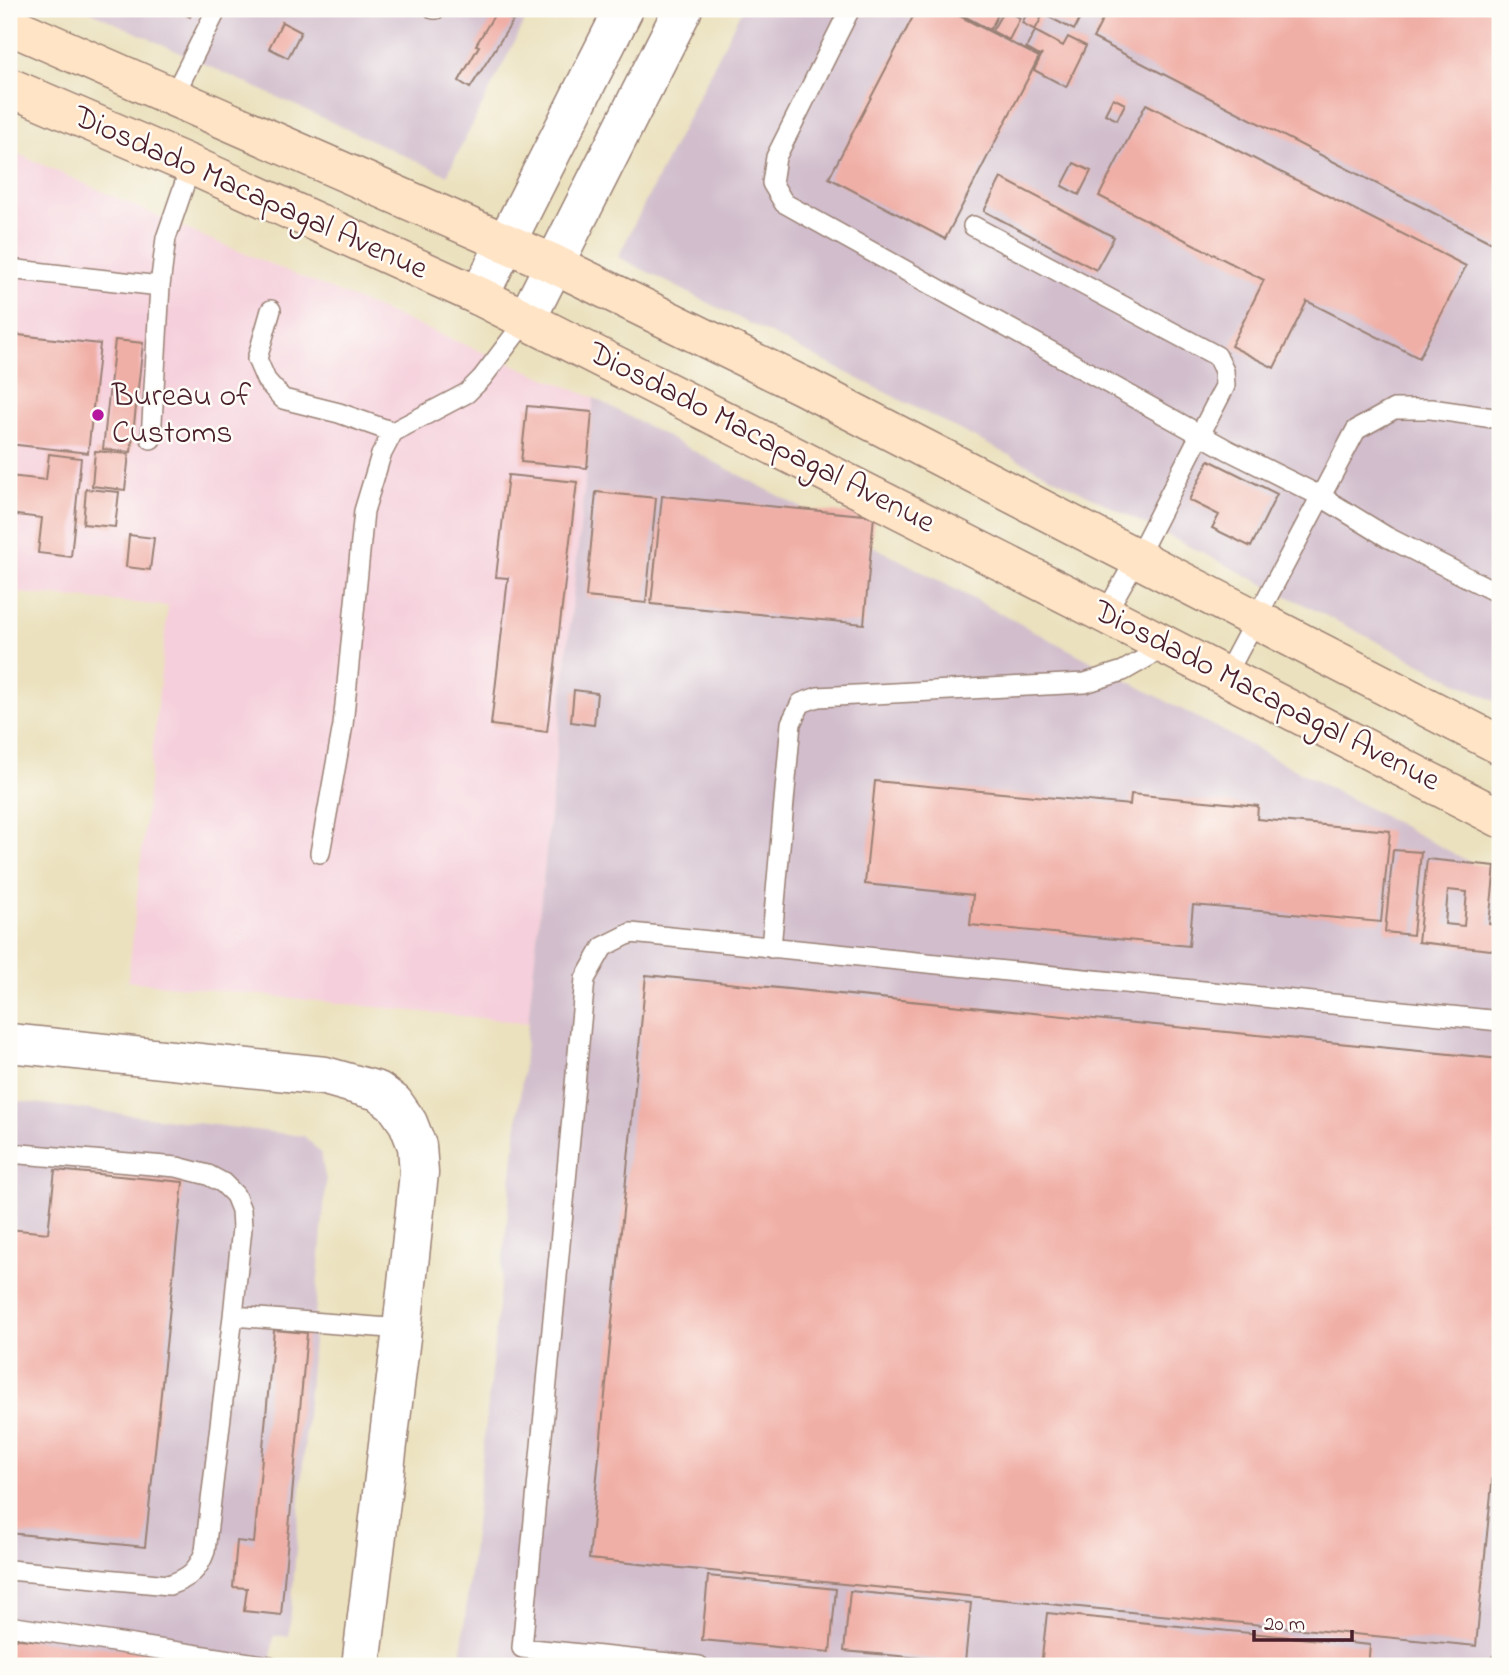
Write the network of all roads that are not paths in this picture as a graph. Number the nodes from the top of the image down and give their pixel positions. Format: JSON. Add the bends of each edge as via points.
{"nodes":[{"id":1,"x":217,"y":9,"type":"edge"},
{"id":2,"x":624,"y":9,"type":"edge"},
{"id":3,"x":683,"y":9,"type":"edge"},
{"id":4,"x":850,"y":9,"type":"edge"},
{"id":5,"x":9,"y":25,"type":"edge"},
{"id":6,"x":9,"y":87,"type":"edge"},
{"id":7,"x":173,"y":97,"type":"junction"},
{"id":8,"x":191,"y":165,"type":"junction"},
{"id":9,"x":973,"y":226,"type":"dead end"},
{"id":10,"x":506,"y":243,"type":"junction"},
{"id":11,"x":554,"y":264,"type":"junction"},
{"id":12,"x":9,"y":269,"type":"edge"},
{"id":13,"x":160,"y":286,"type":"junction"},
{"id":14,"x":479,"y":296,"type":"junction"},
{"id":15,"x":271,"y":310,"type":"dead end"},
{"id":16,"x":526,"y":320,"type":"junction"},
{"id":17,"x":1500,"y":419,"type":"edge"},
{"id":18,"x":393,"y":432,"type":"junction"},
{"id":19,"x":1200,"y":433,"type":"junction"},
{"id":20,"x":150,"y":439,"type":"dead end"},
{"id":21,"x":1320,"y":496,"type":"junction"},
{"id":22,"x":1137,"y":558,"type":"junction"},
{"id":23,"x":1500,"y":594,"type":"edge"},
{"id":24,"x":1105,"y":614,"type":"junction"},
{"id":25,"x":1255,"y":620,"type":"junction"},
{"id":26,"x":1167,"y":646,"type":"junction"},
{"id":27,"x":1225,"y":677,"type":"junction"},
{"id":28,"x":1500,"y":745,"type":"edge"},
{"id":29,"x":1500,"y":818,"type":"edge"},
{"id":30,"x":320,"y":853,"type":"dead end"},
{"id":31,"x":771,"y":948,"type":"junction"},
{"id":32,"x":1500,"y":1021,"type":"edge"},
{"id":33,"x":9,"y":1043,"type":"edge"},
{"id":34,"x":9,"y":1153,"type":"edge"},
{"id":35,"x":233,"y":1317,"type":"junction"},
{"id":36,"x":402,"y":1329,"type":"junction"},
{"id":37,"x":9,"y":1570,"type":"edge"},
{"id":38,"x":9,"y":1626,"type":"edge"},
{"id":39,"x":521,"y":1657,"type":"edge"},
{"id":40,"x":270,"y":1666,"type":"edge"},
{"id":41,"x":361,"y":1666,"type":"edge"},
{"id":42,"x":699,"y":1666,"type":"edge"}],
"edges":[{"from":1,"to":7,"type":"lane"},
{"from":2,"to":10,"type":"street"},
{"from":3,"to":11,"type":"street"},
{"from":4,"to":19,"type":"lane","via":[[776,158],[772,183],[784,203]]},
{"from":5,"to":7,"type":"main road","name":"Diosdado Macapagal Avenue"},
{"from":6,"to":8,"type":"main road","name":"Diosdado Macapagal Avenue"},
{"from":7,"to":10,"type":"main road","name":"Diosdado Macapagal Avenue"},
{"from":8,"to":13,"type":"lane","via":[[166,238]]},
{"from":8,"to":14,"type":"main road","name":"Diosdado Macapagal Avenue"},
{"from":9,"to":19,"type":"lane","via":[[1217,356],[1225,386]]},
{"from":10,"to":11,"type":"main road","name":"Diosdado Macapagal Avenue"},
{"from":10,"to":14,"type":"street"},
{"from":11,"to":16,"type":"street"},
{"from":11,"to":22,"type":"main road","name":"Diosdado Macapagal Avenue"},
{"from":12,"to":13,"type":"lane"},
{"from":13,"to":20,"type":"lane"},
{"from":14,"to":16,"type":"main road","name":"Diosdado Macapagal Avenue"},
{"from":15,"to":18,"type":"lane","via":[[257,359],[266,380],[284,399]]},
{"from":16,"to":18,"type":"lane","via":[[467,393]]},
{"from":16,"to":24,"type":"main road","name":"Diosdado Macapagal Avenue"},
{"from":17,"to":21,"type":"lane","via":[[1432,409],[1394,409],[1356,430]]},
{"from":18,"to":30,"type":"lane","via":[[364,511],[343,725]]},
{"from":19,"to":21,"type":"lane"},
{"from":19,"to":22,"type":"lane"},
{"from":21,"to":23,"type":"lane","via":[[1387,537]]},
{"from":21,"to":25,"type":"lane"},
{"from":22,"to":24,"type":"lane"},
{"from":22,"to":25,"type":"main road","name":"Diosdado Macapagal Avenue"},
{"from":24,"to":26,"type":"main road","name":"Diosdado Macapagal Avenue"},
{"from":25,"to":27,"type":"lane"},
{"from":25,"to":28,"type":"main road","name":"Diosdado Macapagal Avenue"},
{"from":26,"to":27,"type":"main road","name":"Diosdado Macapagal Avenue"},
{"from":26,"to":31,"type":"lane","via":[[1123,671],[1085,682],[818,697],[801,704],[792,723]]},
{"from":27,"to":29,"type":"main road","name":"Diosdado Macapagal Avenue"},
{"from":31,"to":32,"type":"lane"},
{"from":31,"to":39,"type":"lane","via":[[631,933],[603,947],[584,979]]},
{"from":33,"to":36,"type":"street","via":[[325,1076],[377,1091],[408,1124],[419,1173]]},
{"from":34,"to":35,"type":"lane","via":[[177,1167],[208,1174],[223,1183],[241,1210]]},
{"from":35,"to":36,"type":"lane"},
{"from":35,"to":37,"type":"lane","via":[[200,1566],[188,1578],[169,1585]]},
{"from":36,"to":41,"type":"street"},
{"from":38,"to":40,"type":"lane"},
{"from":39,"to":42,"type":"lane"}]}
